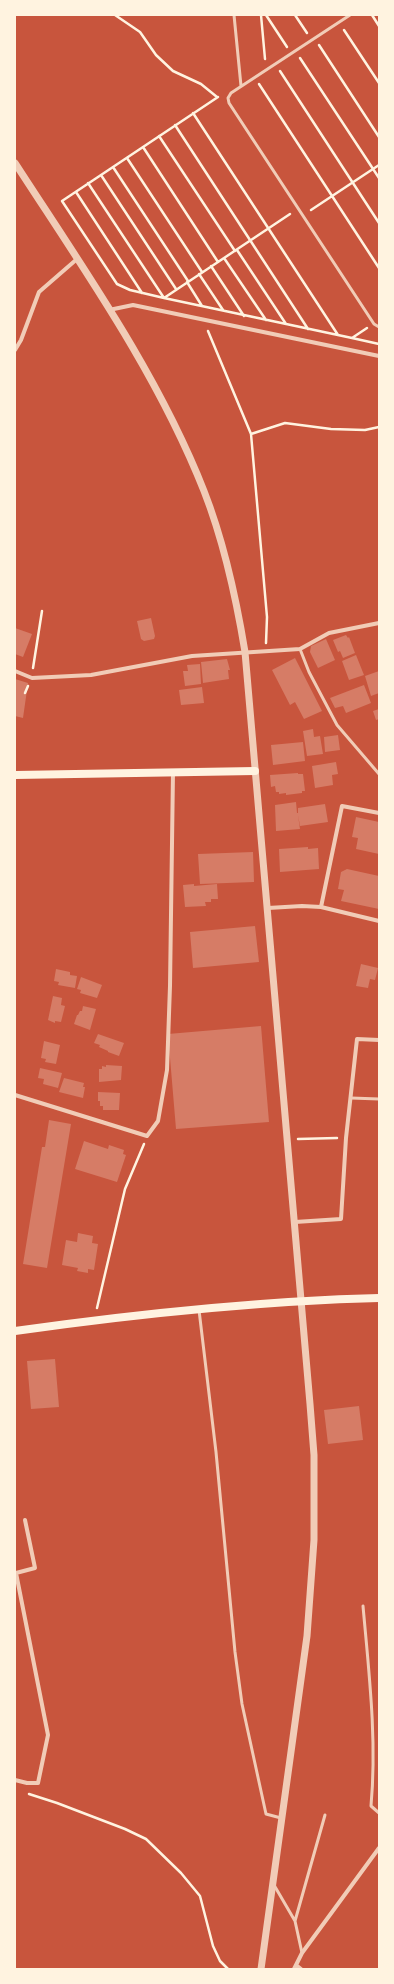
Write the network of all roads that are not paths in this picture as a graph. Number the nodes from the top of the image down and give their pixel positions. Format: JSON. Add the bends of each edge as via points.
{"nodes":[{"id":1,"x":234,"y":15,"type":"edge"},
{"id":2,"x":350,"y":15,"type":"edge"},
{"id":3,"x":241,"y":86,"type":"junction"},
{"id":4,"x":15,"y":163,"type":"edge"},
{"id":5,"x":77,"y":259,"type":"junction"},
{"id":6,"x":108,"y":310,"type":"junction"},
{"id":7,"x":379,"y":327,"type":"edge"},
{"id":8,"x":15,"y":350,"type":"edge"},
{"id":9,"x":379,"y":356,"type":"edge"},
{"id":10,"x":379,"y":623,"type":"edge"},
{"id":11,"x":300,"y":648,"type":"junction"},
{"id":12,"x":245,"y":652,"type":"junction"},
{"id":13,"x":15,"y":671,"type":"edge"},
{"id":14,"x":255,"y":771,"type":"junction"},
{"id":15,"x":173,"y":772,"type":"junction"},
{"id":16,"x":379,"y":774,"type":"edge"},
{"id":17,"x":15,"y":775,"type":"edge"},
{"id":18,"x":379,"y":813,"type":"edge"},
{"id":19,"x":321,"y":907,"type":"junction"},
{"id":20,"x":268,"y":908,"type":"junction"},
{"id":21,"x":379,"y":921,"type":"edge"},
{"id":22,"x":379,"y":1040,"type":"edge"},
{"id":23,"x":15,"y":1095,"type":"edge"},
{"id":24,"x":351,"y":1098,"type":"junction"},
{"id":25,"x":379,"y":1099,"type":"edge"},
{"id":26,"x":295,"y":1222,"type":"junction"},
{"id":27,"x":379,"y":1298,"type":"edge"},
{"id":28,"x":301,"y":1300,"type":"junction"},
{"id":29,"x":198,"y":1309,"type":"junction"},
{"id":30,"x":15,"y":1331,"type":"edge"},
{"id":31,"x":25,"y":1520,"type":"dead end"},
{"id":32,"x":363,"y":1606,"type":"dead end"},
{"id":33,"x":15,"y":1780,"type":"edge"},
{"id":34,"x":379,"y":1813,"type":"edge"},
{"id":35,"x":325,"y":1815,"type":"dead end"},
{"id":36,"x":281,"y":1818,"type":"junction"},
{"id":37,"x":379,"y":1848,"type":"edge"},
{"id":38,"x":272,"y":1882,"type":"junction"},
{"id":39,"x":295,"y":1921,"type":"junction"},
{"id":40,"x":302,"y":1953,"type":"junction"},
{"id":41,"x":295,"y":1967,"type":"edge"},
{"id":42,"x":261,"y":1969,"type":"edge"},
{"id":43,"x":302,"y":1969,"type":"edge"}],
"edges":[{"from":1,"to":3,"type":"lane"},
{"from":2,"to":3,"type":"lane"},
{"from":3,"to":7,"type":"lane","via":[[228,98],[230,108],[374,324]]},
{"from":4,"to":5,"type":"street"},
{"from":5,"to":6,"type":"street"},
{"from":5,"to":8,"type":"street","via":[[39,292],[22,340]]},
{"from":6,"to":9,"type":"street","via":[[133,305]]},
{"from":6,"to":12,"type":"street","via":[[164,405],[204,491],[227,563]]},
{"from":10,"to":11,"type":"street","via":[[329,633]]},
{"from":11,"to":12,"type":"street"},
{"from":11,"to":16,"type":"lane","via":[[308,672],[337,725]]},
{"from":12,"to":13,"type":"street","via":[[192,656],[91,675],[32,678]]},
{"from":12,"to":14,"type":"street"},
{"from":14,"to":15,"type":"main road"},
{"from":14,"to":20,"type":"street"},
{"from":15,"to":17,"type":"main road"},
{"from":15,"to":23,"type":"street","via":[[167,1070],[158,1121],[147,1136]]},
{"from":18,"to":19,"type":"street","via":[[342,806]]},
{"from":19,"to":20,"type":"street"},
{"from":19,"to":21,"type":"street"},
{"from":20,"to":26,"type":"street"},
{"from":22,"to":24,"type":"street","via":[[357,1039]]},
{"from":24,"to":25,"type":"lane"},
{"from":24,"to":26,"type":"street","via":[[341,1219]]},
{"from":26,"to":28,"type":"street"},
{"from":27,"to":28,"type":"main road"},
{"from":28,"to":29,"type":"main road"},
{"from":28,"to":36,"type":"street","via":[[314,1455],[314,1540],[307,1636]]},
{"from":29,"to":30,"type":"main road"},
{"from":29,"to":36,"type":"lane","via":[[212,1410],[242,1704],[266,1814]]},
{"from":31,"to":33,"type":"street","via":[[35,1568],[16,1572],[48,1735],[38,1783]]},
{"from":32,"to":34,"type":"lane","via":[[374,1766],[371,1806]]},
{"from":35,"to":39,"type":"lane"},
{"from":36,"to":38,"type":"street"},
{"from":37,"to":40,"type":"street"},
{"from":38,"to":39,"type":"lane"},
{"from":38,"to":42,"type":"street"},
{"from":39,"to":40,"type":"lane"},
{"from":40,"to":41,"type":"street"},
{"from":41,"to":43,"type":"street"}]}
